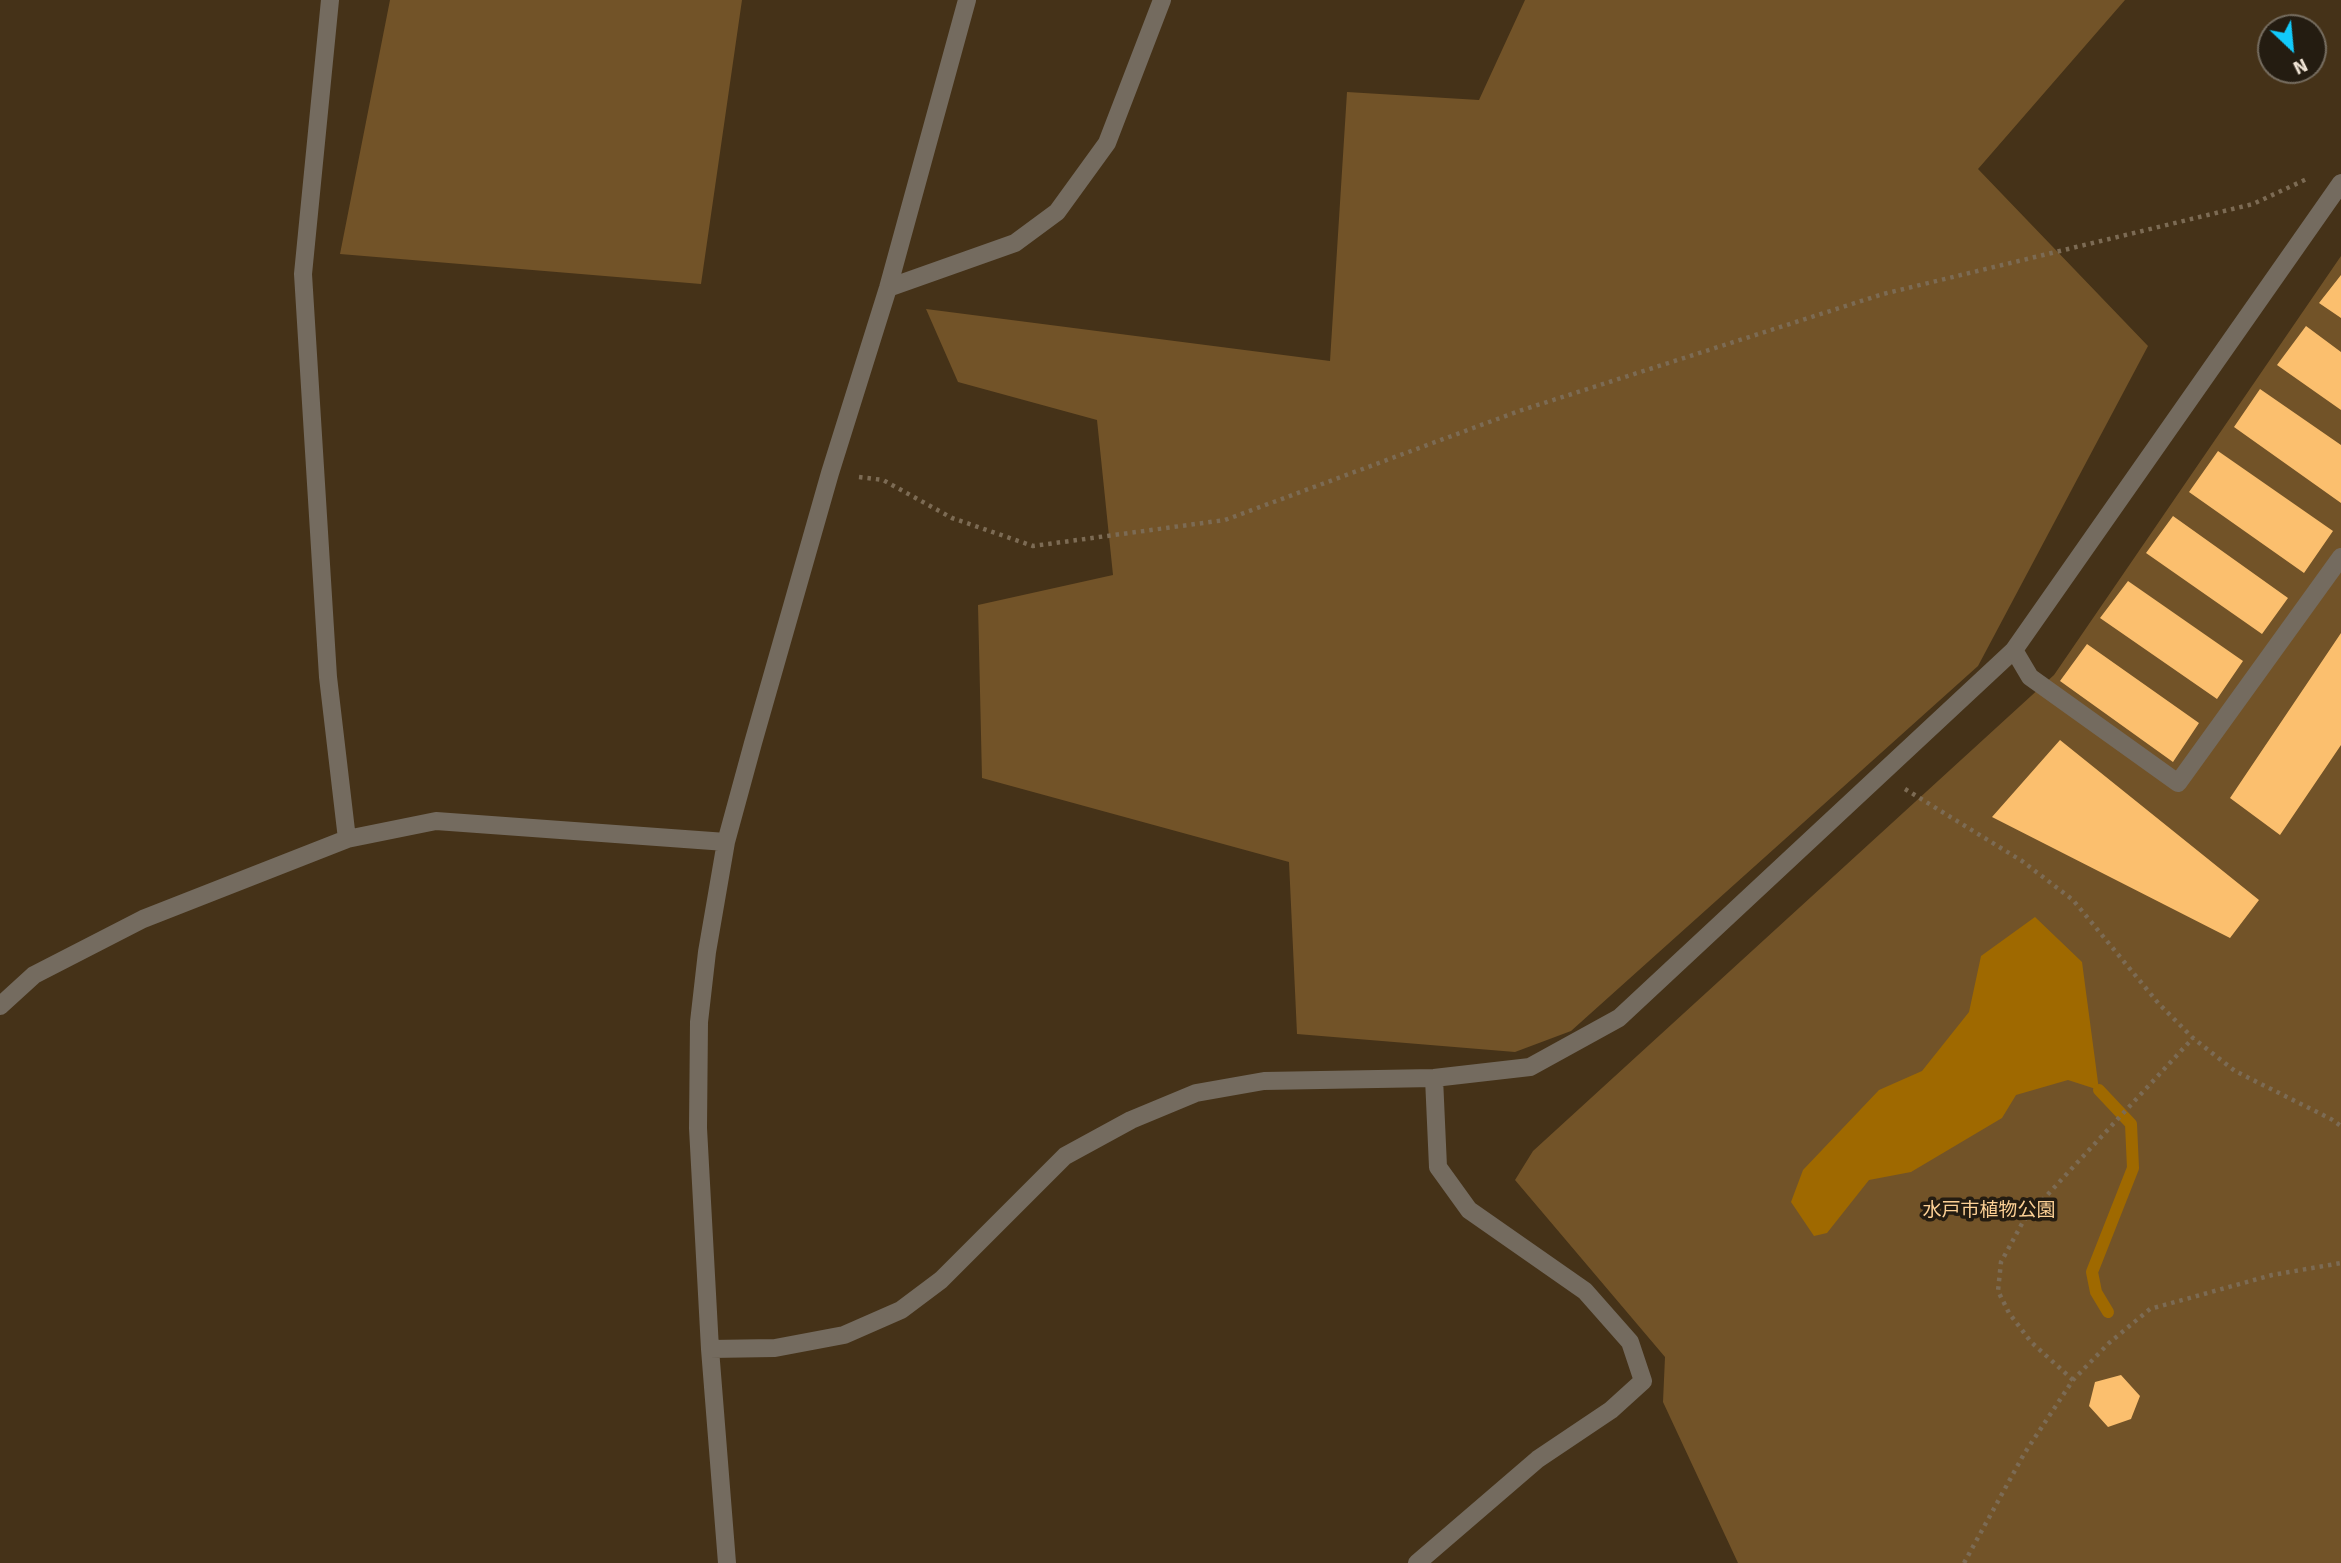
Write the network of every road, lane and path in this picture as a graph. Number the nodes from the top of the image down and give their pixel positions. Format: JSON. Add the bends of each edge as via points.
{"nodes":[{"id":1,"x":330,"y":0,"type":"edge"},
{"id":2,"x":967,"y":0,"type":"edge"},
{"id":3,"x":1162,"y":0,"type":"edge"},
{"id":4,"x":2312,"y":177,"type":"dead end"},
{"id":5,"x":2341,"y":183,"type":"edge"},
{"id":6,"x":888,"y":288,"type":"junction"},
{"id":7,"x":830,"y":474,"type":"junction"},
{"id":8,"x":2341,"y":557,"type":"edge"},
{"id":9,"x":2014,"y":650,"type":"junction"},
{"id":10,"x":1886,"y":771,"type":"junction"},
{"id":11,"x":347,"y":839,"type":"junction"},
{"id":12,"x":726,"y":842,"type":"junction"},
{"id":13,"x":0,"y":1006,"type":"edge"},
{"id":14,"x":2193,"y":1038,"type":"junction"},
{"id":15,"x":1434,"y":1078,"type":"junction"},
{"id":16,"x":2341,"y":1126,"type":"edge"},
{"id":17,"x":2341,"y":1264,"type":"edge"},
{"id":18,"x":710,"y":1349,"type":"junction"},
{"id":19,"x":2073,"y":1380,"type":"junction"},
{"id":20,"x":727,"y":1563,"type":"edge"},
{"id":21,"x":1417,"y":1563,"type":"edge"},
{"id":22,"x":1964,"y":1563,"type":"edge"}],
"edges":[{"from":1,"to":11,"type":"street","via":[[303,274],[328,677]]},
{"from":2,"to":6,"type":"street"},
{"from":3,"to":6,"type":"street","via":[[1107,143],[1057,212],[1015,243]]},
{"from":4,"to":7,"type":"path","via":[[2253,204],[1883,294],[1519,411],[1225,520],[1032,546],[952,518],[883,480]]},
{"from":5,"to":9,"type":"street"},
{"from":6,"to":7,"type":"street"},
{"from":7,"to":12,"type":"street"},
{"from":8,"to":9,"type":"street","via":[[2178,783],[2030,677]]},
{"from":9,"to":10,"type":"street"},
{"from":10,"to":14,"type":"path","via":[[1908,792],[2022,861],[2073,900]]},
{"from":10,"to":15,"type":"street","via":[[1619,1018],[1530,1068]]},
{"from":11,"to":12,"type":"street","via":[[436,821]]},
{"from":11,"to":13,"type":"street","via":[[143,919],[34,975]]},
{"from":12,"to":18,"type":"street","via":[[699,1022],[698,1128]]},
{"from":14,"to":16,"type":"path","via":[[2235,1071]]},
{"from":14,"to":19,"type":"path","via":[[2024,1220],[2001,1262],[1998,1291],[2009,1313],[2031,1342]]},
{"from":15,"to":18,"type":"street","via":[[1264,1081],[1196,1093],[1130,1120],[1065,1156],[941,1280],[901,1310],[844,1335],[775,1348]]},
{"from":15,"to":21,"type":"street","via":[[1438,1167],[1469,1210],[1585,1291],[1630,1342],[1643,1381],[1611,1410],[1538,1459]]},
{"from":17,"to":19,"type":"path","via":[[2272,1275],[2150,1309]]},
{"from":18,"to":20,"type":"street"},
{"from":19,"to":22,"type":"path","via":[[2024,1454]]}]}
